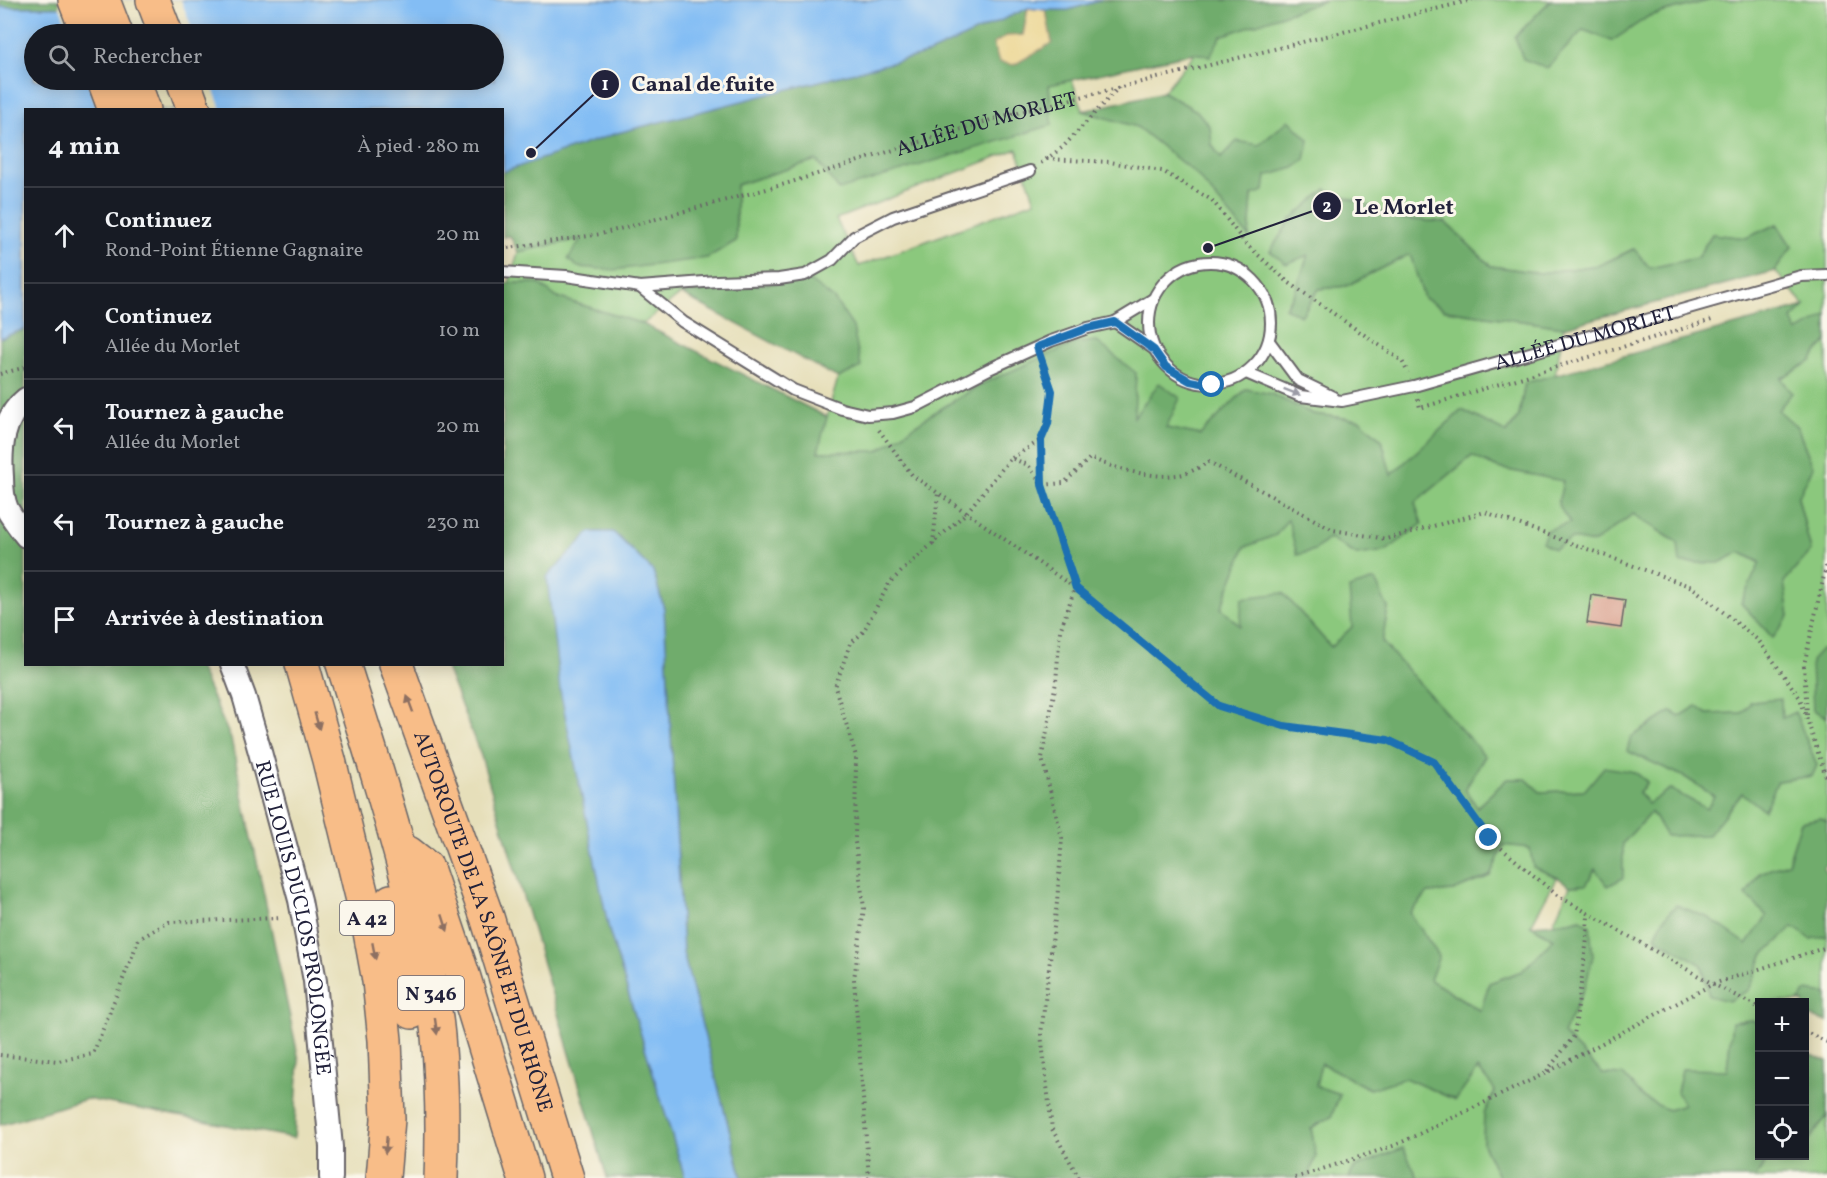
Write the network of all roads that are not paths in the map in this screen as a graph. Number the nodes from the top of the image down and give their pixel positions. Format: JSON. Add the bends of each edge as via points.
{"nodes":[{"id":1,"x":75,"y":0,"type":"edge"},
{"id":2,"x":103,"y":0,"type":"edge"},
{"id":3,"x":153,"y":0,"type":"edge"},
{"id":4,"x":84,"y":24,"type":"edge"},
{"id":5,"x":112,"y":24,"type":"edge"},
{"id":6,"x":162,"y":24,"type":"edge"},
{"id":7,"x":108,"y":90,"type":"edge"},
{"id":8,"x":137,"y":90,"type":"edge"},
{"id":9,"x":187,"y":90,"type":"edge"},
{"id":10,"x":114,"y":108,"type":"edge"},
{"id":11,"x":143,"y":108,"type":"edge"},
{"id":12,"x":193,"y":108,"type":"edge"},
{"id":13,"x":1030,"y":171,"type":"road end"},
{"id":14,"x":504,"y":272,"type":"edge"},
{"id":15,"x":1827,"y":274,"type":"edge"},
{"id":16,"x":640,"y":287,"type":"junction"},
{"id":17,"x":1153,"y":299,"type":"junction"},
{"id":18,"x":1115,"y":322,"type":"junction"},
{"id":19,"x":1269,"y":341,"type":"junction"},
{"id":20,"x":1154,"y":350,"type":"junction"},
{"id":21,"x":1246,"y":373,"type":"junction"},
{"id":22,"x":23,"y":401,"type":"edge"},
{"id":23,"x":1342,"y":401,"type":"junction"},
{"id":24,"x":24,"y":533,"type":"edge"},
{"id":25,"x":233,"y":666,"type":"edge"},
{"id":26,"x":303,"y":666,"type":"edge"},
{"id":27,"x":323,"y":666,"type":"edge"},
{"id":28,"x":344,"y":666,"type":"edge"},
{"id":29,"x":397,"y":666,"type":"edge"},
{"id":30,"x":400,"y":845,"type":"junction"},
{"id":31,"x":442,"y":1144,"type":"junction"},
{"id":32,"x":331,"y":1178,"type":"edge"},
{"id":33,"x":383,"y":1178,"type":"edge"},
{"id":34,"x":441,"y":1178,"type":"edge"},
{"id":35,"x":525,"y":1178,"type":"edge"},
{"id":36,"x":567,"y":1178,"type":"edge"}],
"edges":[{"from":1,"to":4,"type":"highway"},
{"from":2,"to":5,"type":"highway"},
{"from":3,"to":6,"type":"highway"},
{"from":7,"to":10,"type":"highway"},
{"from":8,"to":11,"type":"highway"},
{"from":9,"to":12,"type":"highway"},
{"from":13,"to":16,"type":"lane","via":[[893,218],[854,237],[832,260],[805,274]]},
{"from":14,"to":16,"type":"lane"},
{"from":15,"to":23,"type":"lane","name":"ALLÉE DU MORLET","via":[[1801,276],[1414,386]]},
{"from":16,"to":18,"type":"lane","via":[[683,322],[793,390],[842,410],[868,415],[915,407],[1037,347]]},
{"from":17,"to":18,"type":"lane"},
{"from":17,"to":19,"type":"lane","via":[[1171,275],[1190,265],[1212,261],[1233,266],[1253,279],[1266,297],[1272,319]]},
{"from":17,"to":20,"type":"lane","via":[[1148,320]]},
{"from":18,"to":20,"type":"lane"},
{"from":19,"to":21,"type":"lane","via":[[1261,358]]},
{"from":19,"to":23,"type":"lane","via":[[1298,380]]},
{"from":20,"to":21,"type":"lane","via":[[1166,367],[1190,381],[1212,385]]},
{"from":21,"to":23,"type":"lane","name":"ALLÉE DU MORLET","one_way":true,"via":[[1300,396]]},
{"from":22,"to":24,"type":"street","via":[[8,424],[1,461],[6,507]]},
{"from":25,"to":32,"type":"street","name":"RUE LOUIS DUCLOS PROLONGÉE","via":[[302,912],[315,981]]},
{"from":26,"to":33,"type":"highway","number":"A 42","one_way":true,"via":[[380,981],[388,1119]]},
{"from":27,"to":31,"type":"highway","number":"N 346","via":[[374,819],[414,1018],[426,1115]]},
{"from":28,"to":30,"type":"highway","number":"N 346"},
{"from":36,"to":29,"type":"highway","name":"AUTOROUTE DE LA SAÔNE ET DU RHÔNE","one_way":true,"via":[[487,917]]},
{"from":30,"to":31,"type":"highway","number":"N 346","one_way":true,"via":[[425,951],[438,1034]]},
{"from":30,"to":35,"type":"highway","one_way":true,"via":[[427,868]]},
{"from":31,"to":34,"type":"highway","number":"N 346"}]}
